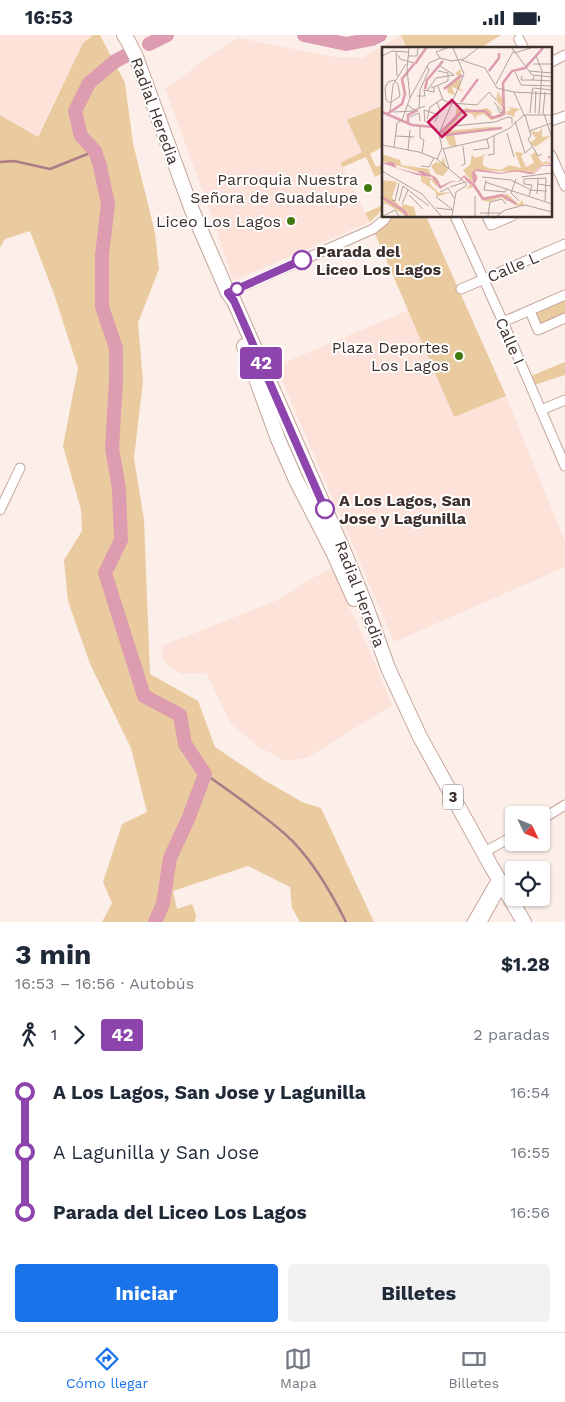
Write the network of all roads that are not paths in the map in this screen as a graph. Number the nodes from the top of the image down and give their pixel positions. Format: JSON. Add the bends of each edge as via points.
{"nodes":[{"id":1,"x":124,"y":35,"type":"edge"},
{"id":2,"x":520,"y":39,"type":"dead end"},
{"id":3,"x":523,"y":47,"type":"edge"},
{"id":4,"x":565,"y":55,"type":"edge"},
{"id":5,"x":552,"y":62,"type":"edge"},
{"id":6,"x":565,"y":116,"type":"edge"},
{"id":7,"x":552,"y":121,"type":"edge"},
{"id":8,"x":552,"y":159,"type":"edge"},
{"id":9,"x":556,"y":177,"type":"edge"},
{"id":10,"x":565,"y":186,"type":"edge"},
{"id":11,"x":386,"y":217,"type":"edge"},
{"id":12,"x":457,"y":217,"type":"edge"},
{"id":13,"x":487,"y":217,"type":"edge"},
{"id":14,"x":510,"y":217,"type":"edge"},
{"id":15,"x":565,"y":244,"type":"edge"},
{"id":16,"x":483,"y":280,"type":"junction"},
{"id":17,"x":461,"y":289,"type":"dead end"},
{"id":18,"x":228,"y":293,"type":"junction"},
{"id":19,"x":565,"y":295,"type":"edge"},
{"id":20,"x":238,"y":310,"type":"junction"},
{"id":21,"x":530,"y":311,"type":"junction"},
{"id":22,"x":565,"y":318,"type":"edge"},
{"id":23,"x":503,"y":322,"type":"junction"},
{"id":24,"x":565,"y":400,"type":"edge"},
{"id":25,"x":541,"y":410,"type":"junction"},
{"id":26,"x":278,"y":439,"type":"junction"},
{"id":27,"x":565,"y":466,"type":"edge"},
{"id":28,"x":20,"y":467,"type":"dead end"},
{"id":29,"x":0,"y":510,"type":"edge"},
{"id":30,"x":346,"y":554,"type":"junction"},
{"id":31,"x":388,"y":668,"type":"junction"},
{"id":32,"x":565,"y":805,"type":"edge"},
{"id":33,"x":550,"y":814,"type":"edge"},
{"id":34,"x":505,"y":842,"type":"edge"},
{"id":35,"x":484,"y":853,"type":"junction"},
{"id":36,"x":500,"y":881,"type":"junction"},
{"id":37,"x":472,"y":922,"type":"edge"},
{"id":38,"x":482,"y":922,"type":"edge"},
{"id":39,"x":524,"y":922,"type":"edge"}],
"edges":[{"from":1,"to":18,"type":"main road","name":"Radial Heredia","number":"3","via":[[136,57],[192,210]]},
{"from":2,"to":3,"type":"street"},
{"from":4,"to":5,"type":"street"},
{"from":6,"to":7,"type":"street"},
{"from":8,"to":9,"type":"street"},
{"from":9,"to":10,"type":"street"},
{"from":11,"to":18,"type":"street","via":[[374,229]]},
{"from":12,"to":16,"type":"street","name":"Calle I"},
{"from":13,"to":14,"type":"street","via":[[491,225]]},
{"from":15,"to":16,"type":"street","name":"Calle L"},
{"from":16,"to":17,"type":"street","name":"Calle L"},
{"from":16,"to":23,"type":"street","name":"Calle I"},
{"from":18,"to":20,"type":"main road","name":"Radial Heredia","number":"3"},
{"from":18,"to":26,"type":"main road"},
{"from":19,"to":21,"type":"street"},
{"from":20,"to":26,"type":"main road","via":[[280,423]]},
{"from":20,"to":30,"type":"main road","name":"Radial Heredia","number":"3"},
{"from":21,"to":22,"type":"street","via":[[538,330]]},
{"from":21,"to":23,"type":"street"},
{"from":23,"to":25,"type":"street","name":"Calle I"},
{"from":24,"to":25,"type":"street"},
{"from":25,"to":27,"type":"street","name":"Calle I"},
{"from":26,"to":30,"type":"main road","via":[[289,445],[312,499]]},
{"from":26,"to":31,"type":"main road"},
{"from":28,"to":29,"type":"street"},
{"from":30,"to":31,"type":"main road","name":"Radial Heredia","number":"3"},
{"from":31,"to":35,"type":"main road","name":"Radial Heredia","number":"3","via":[[420,737]]},
{"from":32,"to":33,"type":"street"},
{"from":34,"to":35,"type":"street"},
{"from":35,"to":36,"type":"main road","name":"Radial Heredia","number":"3"},
{"from":36,"to":37,"type":"street"},
{"from":36,"to":38,"type":"street"},
{"from":36,"to":39,"type":"main road","name":"Radial Heredia","number":"3"}]}
